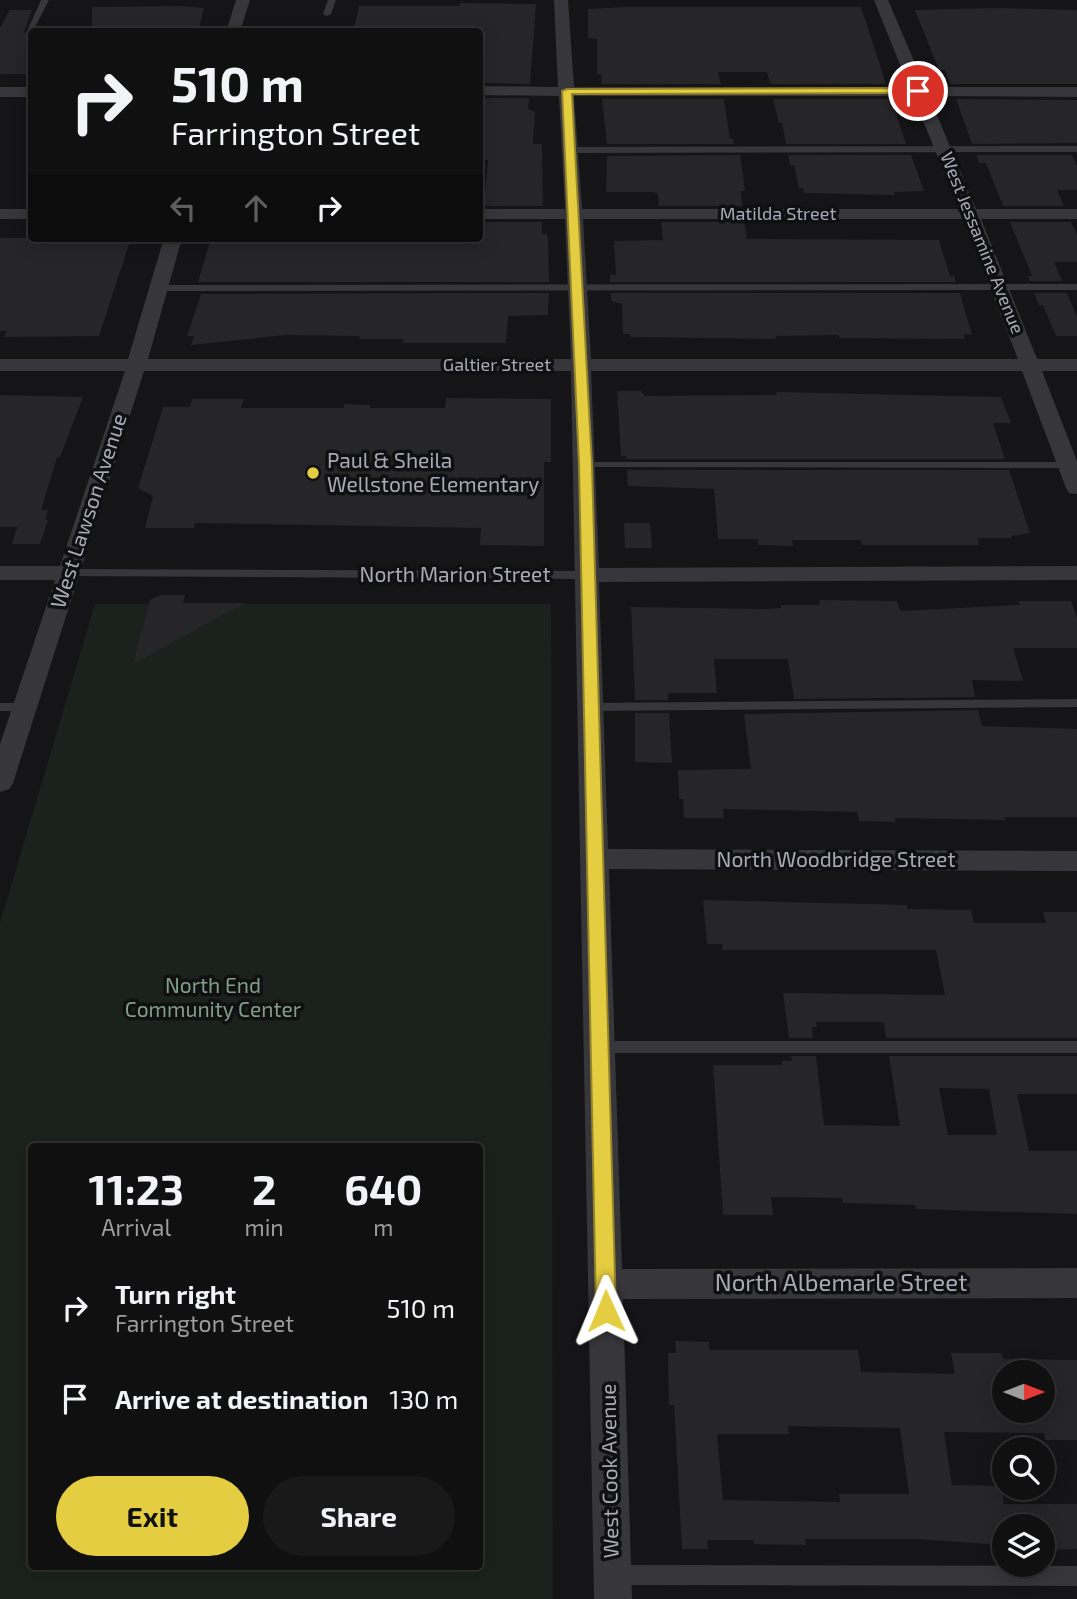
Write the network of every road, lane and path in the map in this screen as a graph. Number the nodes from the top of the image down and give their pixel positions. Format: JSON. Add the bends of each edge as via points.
{"nodes":[{"id":1,"x":45,"y":0,"type":"edge"},
{"id":2,"x":243,"y":0,"type":"edge"},
{"id":3,"x":332,"y":0,"type":"edge"},
{"id":4,"x":561,"y":0,"type":"edge"},
{"id":5,"x":881,"y":0,"type":"edge"},
{"id":6,"x":327,"y":15,"type":"dead end"},
{"id":7,"x":31,"y":28,"type":"edge"},
{"id":8,"x":234,"y":28,"type":"edge"},
{"id":9,"x":483,"y":91,"type":"edge"},
{"id":10,"x":567,"y":91,"type":"junction"},
{"id":11,"x":918,"y":91,"type":"junction"},
{"id":12,"x":0,"y":92,"type":"edge"},
{"id":13,"x":28,"y":92,"type":"edge"},
{"id":14,"x":1077,"y":92,"type":"edge"},
{"id":15,"x":943,"y":148,"type":"junction"},
{"id":16,"x":1077,"y":149,"type":"edge"},
{"id":17,"x":570,"y":150,"type":"junction"},
{"id":18,"x":0,"y":214,"type":"edge"},
{"id":19,"x":28,"y":214,"type":"edge"},
{"id":20,"x":483,"y":214,"type":"edge"},
{"id":21,"x":574,"y":214,"type":"junction"},
{"id":22,"x":970,"y":214,"type":"junction"},
{"id":23,"x":1077,"y":214,"type":"edge"},
{"id":24,"x":172,"y":242,"type":"edge"},
{"id":25,"x":1000,"y":287,"type":"junction"},
{"id":26,"x":1077,"y":287,"type":"edge"},
{"id":27,"x":159,"y":288,"type":"junction"},
{"id":28,"x":578,"y":288,"type":"junction"},
{"id":29,"x":0,"y":365,"type":"edge"},
{"id":30,"x":137,"y":365,"type":"junction"},
{"id":31,"x":581,"y":365,"type":"junction"},
{"id":32,"x":1031,"y":365,"type":"junction"},
{"id":33,"x":1077,"y":366,"type":"edge"},
{"id":34,"x":585,"y":465,"type":"junction"},
{"id":35,"x":1073,"y":465,"type":"edge"},
{"id":36,"x":1077,"y":488,"type":"edge"},
{"id":37,"x":0,"y":573,"type":"edge"},
{"id":38,"x":68,"y":573,"type":"junction"},
{"id":39,"x":1077,"y":573,"type":"edge"},
{"id":40,"x":588,"y":575,"type":"junction"},
{"id":41,"x":1077,"y":703,"type":"edge"},
{"id":42,"x":590,"y":706,"type":"junction"},
{"id":43,"x":25,"y":707,"type":"junction"},
{"id":44,"x":0,"y":708,"type":"edge"},
{"id":45,"x":0,"y":783,"type":"edge"},
{"id":46,"x":594,"y":859,"type":"junction"},
{"id":47,"x":1077,"y":861,"type":"edge"},
{"id":48,"x":599,"y":1047,"type":"junction"},
{"id":49,"x":1077,"y":1047,"type":"edge"},
{"id":50,"x":1077,"y":1283,"type":"edge"},
{"id":51,"x":605,"y":1284,"type":"junction"},
{"id":52,"x":1077,"y":1576,"type":"edge"},
{"id":53,"x":613,"y":1587,"type":"edge"}],
"edges":[{"from":1,"to":7,"type":"lane"},
{"from":2,"to":8,"type":"street"},
{"from":3,"to":6,"type":"lane"},
{"from":4,"to":10,"type":"street","name":"West Cook Avenue"},
{"from":5,"to":11,"type":"street","name":"West Jessamine Avenue"},
{"from":9,"to":10,"type":"street"},
{"from":10,"to":11,"type":"street"},
{"from":10,"to":17,"type":"street","name":"West Cook Avenue"},
{"from":11,"to":14,"type":"street"},
{"from":11,"to":15,"type":"street","name":"West Jessamine Avenue"},
{"from":12,"to":13,"type":"street"},
{"from":15,"to":16,"type":"lane"},
{"from":15,"to":17,"type":"lane"},
{"from":15,"to":22,"type":"street","name":"West Jessamine Avenue"},
{"from":17,"to":21,"type":"street","name":"West Cook Avenue"},
{"from":18,"to":19,"type":"street"},
{"from":20,"to":21,"type":"street","name":"Matilda Street"},
{"from":21,"to":22,"type":"street","name":"Matilda Street"},
{"from":21,"to":28,"type":"street","name":"West Cook Avenue"},
{"from":22,"to":23,"type":"street","name":"Matilda Street"},
{"from":22,"to":25,"type":"street","name":"West Jessamine Avenue"},
{"from":24,"to":27,"type":"street","name":"West Lawson Avenue"},
{"from":25,"to":26,"type":"lane"},
{"from":25,"to":28,"type":"lane"},
{"from":25,"to":32,"type":"street","name":"West Jessamine Avenue"},
{"from":27,"to":28,"type":"lane"},
{"from":27,"to":30,"type":"street","name":"West Lawson Avenue"},
{"from":28,"to":31,"type":"street","name":"West Cook Avenue"},
{"from":29,"to":30,"type":"street","name":"Galtier Street"},
{"from":30,"to":31,"type":"street","name":"Galtier Street"},
{"from":30,"to":38,"type":"street","name":"West Lawson Avenue"},
{"from":31,"to":32,"type":"street","name":"Galtier Street"},
{"from":31,"to":34,"type":"street","name":"West Cook Avenue"},
{"from":32,"to":33,"type":"street","name":"Galtier Street"},
{"from":32,"to":35,"type":"street","name":"West Jessamine Avenue"},
{"from":34,"to":35,"type":"lane"},
{"from":34,"to":40,"type":"street","name":"West Cook Avenue"},
{"from":35,"to":36,"type":"street","name":"West Jessamine Avenue"},
{"from":37,"to":38,"type":"street","name":"North Marion Street"},
{"from":38,"to":40,"type":"lane","name":"North Marion Street"},
{"from":38,"to":43,"type":"street","name":"West Lawson Avenue"},
{"from":39,"to":40,"type":"street","name":"North Marion Street"},
{"from":40,"to":42,"type":"street","name":"West Cook Avenue"},
{"from":41,"to":42,"type":"lane"},
{"from":42,"to":46,"type":"street","name":"West Cook Avenue"},
{"from":43,"to":44,"type":"lane"},
{"from":43,"to":45,"type":"street","name":"West Lawson Avenue"},
{"from":46,"to":47,"type":"street","name":"North Woodbridge Street"},
{"from":46,"to":48,"type":"street","name":"West Cook Avenue"},
{"from":48,"to":49,"type":"lane"},
{"from":48,"to":51,"type":"street","name":"West Cook Avenue"},
{"from":50,"to":51,"type":"street","name":"North Albemarle Street"},
{"from":51,"to":53,"type":"street","name":"West Cook Avenue"},
{"from":52,"to":53,"type":"lane"}]}
